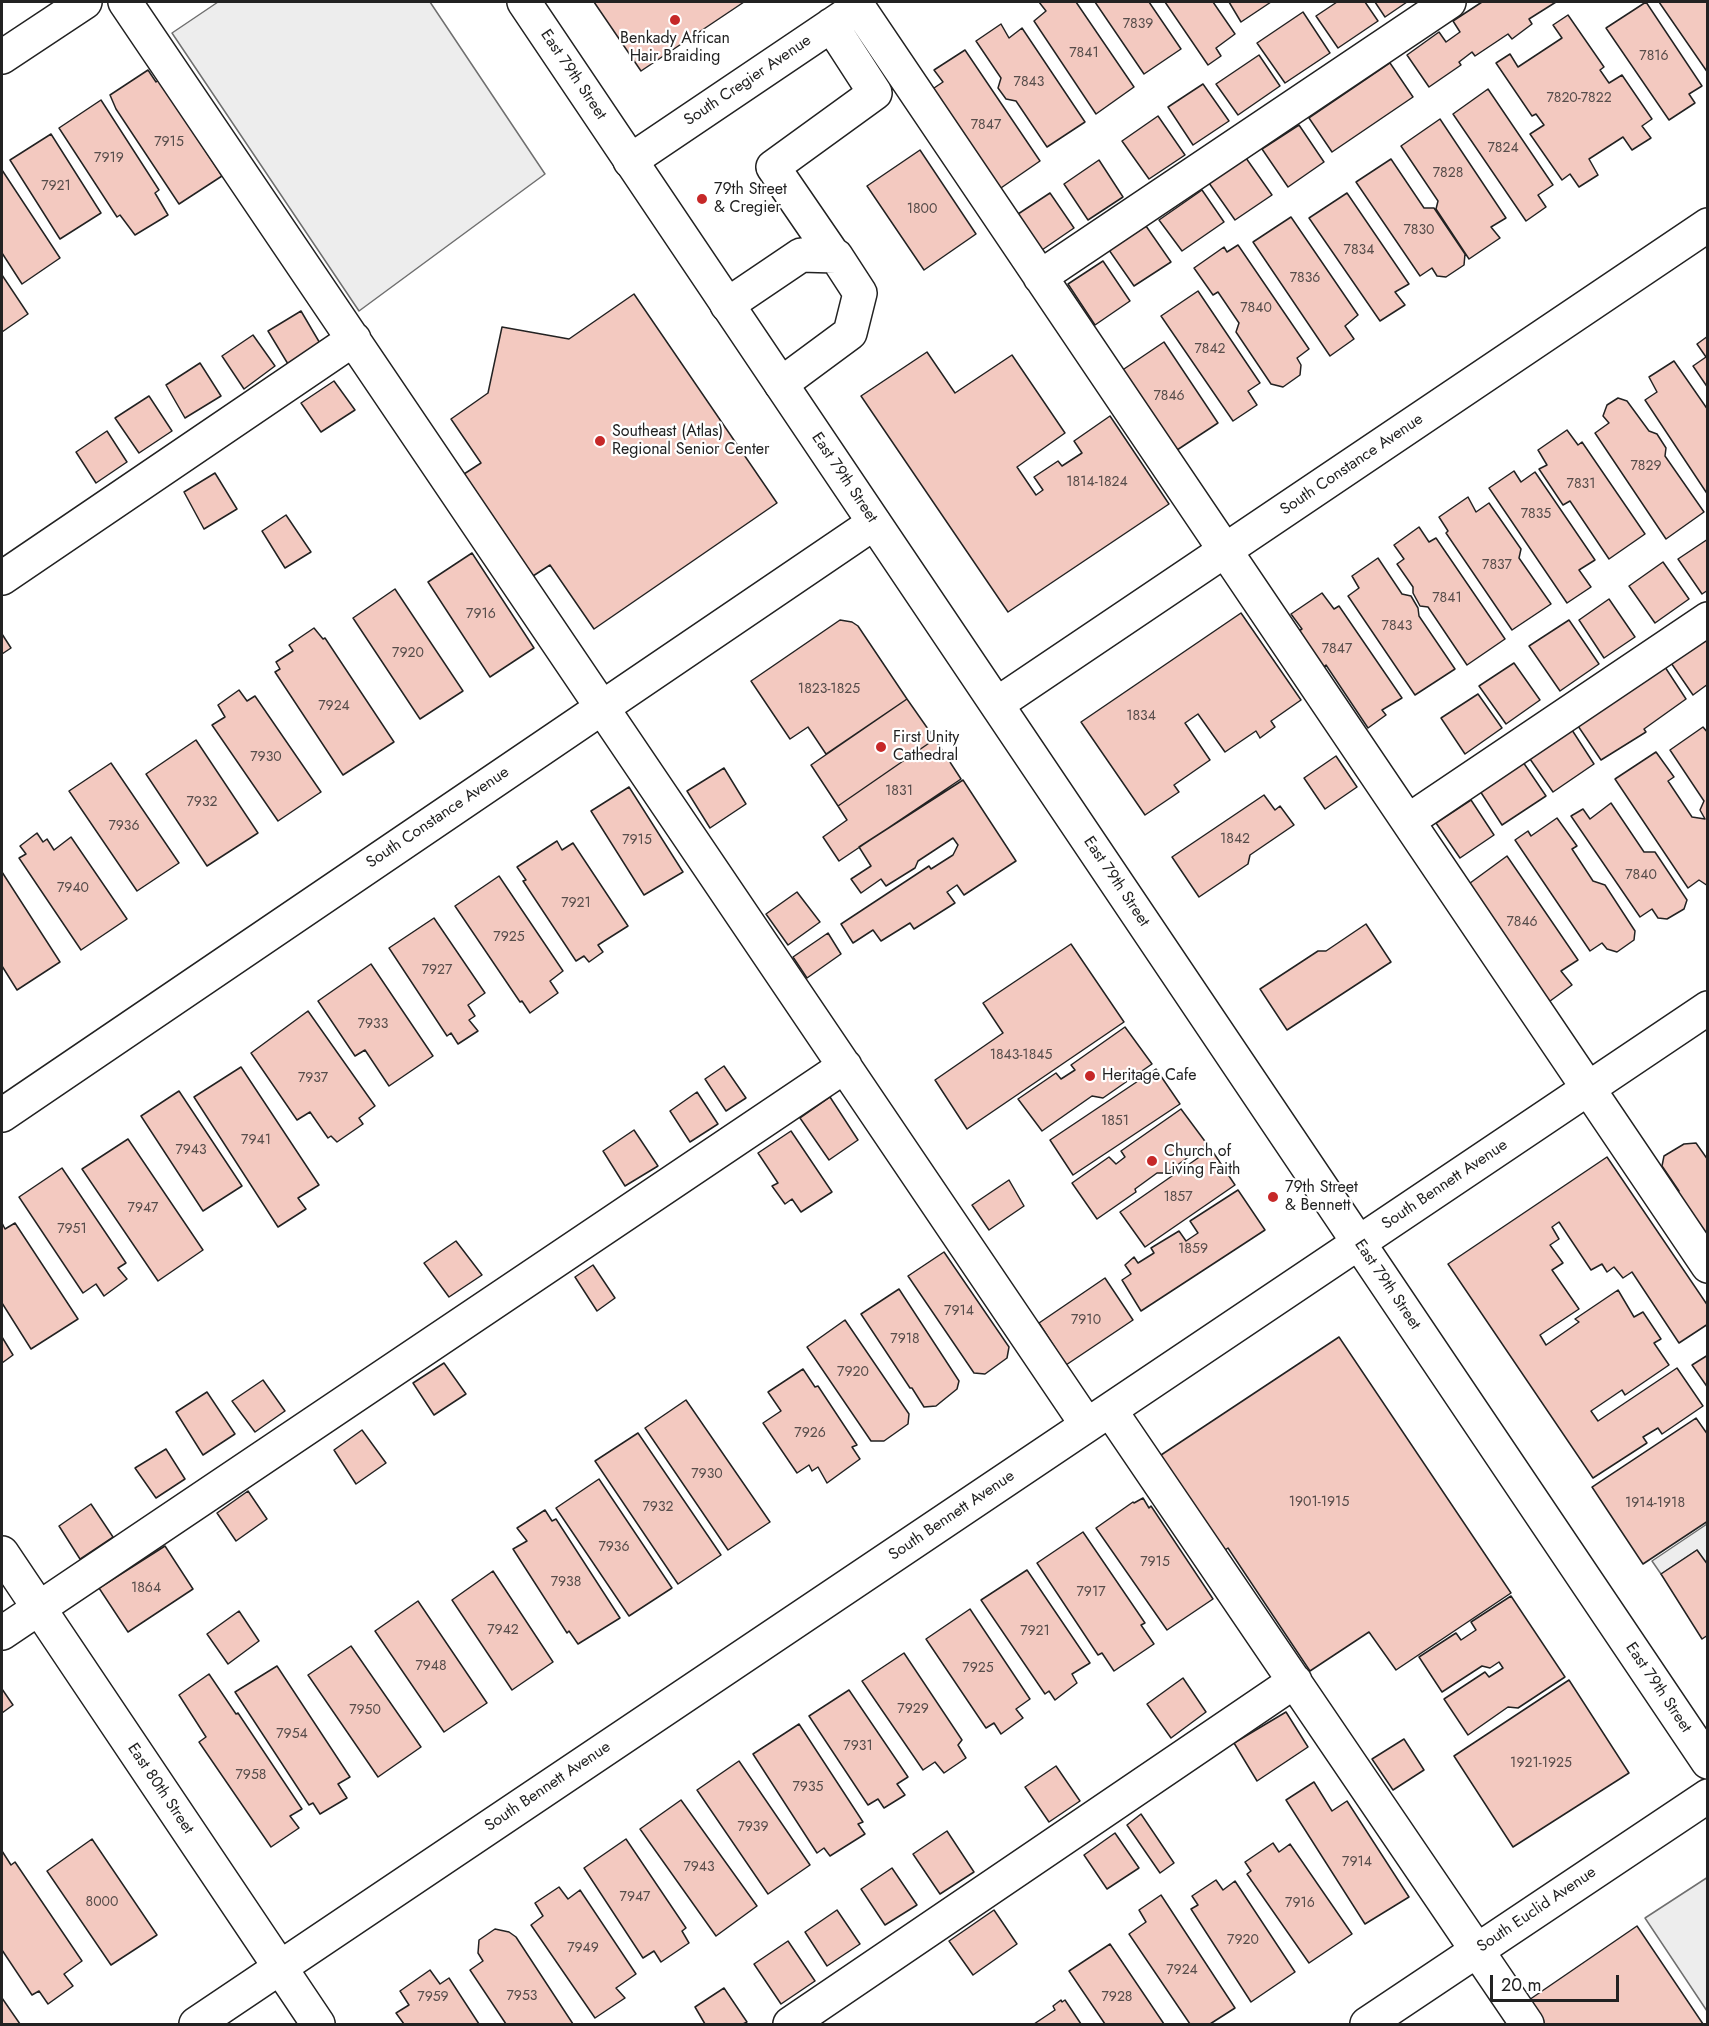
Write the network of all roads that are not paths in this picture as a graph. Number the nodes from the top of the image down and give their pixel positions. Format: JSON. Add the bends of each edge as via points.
{"nodes":[{"id":1,"x":85,"y":2,"type":"edge"},
{"id":2,"x":125,"y":2,"type":"edge"},
{"id":3,"x":524,"y":2,"type":"edge"},
{"id":4,"x":1449,"y":2,"type":"edge"},
{"id":5,"x":860,"y":3,"type":"edge"},
{"id":6,"x":831,"y":25,"type":"junction"},
{"id":7,"x":2,"y":57,"type":"edge"},
{"id":8,"x":630,"y":160,"type":"junction"},
{"id":9,"x":1707,"y":225,"type":"edge"},
{"id":10,"x":834,"y":256,"type":"junction"},
{"id":11,"x":1040,"y":277,"type":"junction"},
{"id":12,"x":728,"y":305,"type":"junction"},
{"id":13,"x":354,"y":339,"type":"junction"},
{"id":14,"x":781,"y":384,"type":"junction"},
{"id":15,"x":874,"y":523,"type":"junction"},
{"id":16,"x":1225,"y":550,"type":"junction"},
{"id":17,"x":2,"y":578,"type":"edge"},
{"id":18,"x":1707,"y":619,"type":"edge"},
{"id":19,"x":996,"y":705,"type":"junction"},
{"id":20,"x":602,"y":707,"type":"junction"},
{"id":21,"x":1408,"y":821,"type":"junction"},
{"id":22,"x":1707,"y":1008,"type":"edge"},
{"id":23,"x":845,"y":1066,"type":"junction"},
{"id":24,"x":1588,"y":1089,"type":"junction"},
{"id":25,"x":2,"y":1115,"type":"edge"},
{"id":26,"x":1358,"y":1243,"type":"junction"},
{"id":27,"x":1707,"y":1266,"type":"edge"},
{"id":28,"x":1099,"y":1417,"type":"junction"},
{"id":29,"x":2,"y":1553,"type":"edge"},
{"id":30,"x":38,"y":1608,"type":"junction"},
{"id":31,"x":2,"y":1633,"type":"edge"},
{"id":32,"x":1294,"y":1681,"type":"junction"},
{"id":33,"x":1707,"y":1762,"type":"edge"},
{"id":34,"x":1707,"y":1796,"type":"edge"},
{"id":35,"x":1477,"y":1951,"type":"junction"},
{"id":36,"x":280,"y":1968,"type":"junction"},
{"id":37,"x":196,"y":2025,"type":"edge"},
{"id":38,"x":318,"y":2025,"type":"edge"},
{"id":39,"x":790,"y":2025,"type":"edge"},
{"id":40,"x":1367,"y":2025,"type":"edge"},
{"id":41,"x":1527,"y":2025,"type":"edge"}],
"edges":[{"from":1,"to":7,"type":"street"},
{"from":2,"to":13,"type":"street"},
{"from":3,"to":8,"type":"street","name":"East 79th Street"},
{"from":4,"to":11,"type":"street"},
{"from":5,"to":6,"type":"street","name":"South Cregier Avenue"},
{"from":5,"to":11,"type":"street"},
{"from":6,"to":8,"type":"street","name":"South Cregier Avenue"},
{"from":6,"to":10,"type":"street","via":[[875,93],[773,167]]},
{"from":8,"to":12,"type":"street","name":"East 79th Street"},
{"from":9,"to":16,"type":"street","name":"South Constance Avenue"},
{"from":10,"to":12,"type":"street","via":[[801,255]]},
{"from":10,"to":14,"type":"street","via":[[860,293],[850,333]]},
{"from":11,"to":16,"type":"street"},
{"from":12,"to":14,"type":"street","name":"East 79th Street"},
{"from":13,"to":17,"type":"street"},
{"from":13,"to":20,"type":"street"},
{"from":14,"to":15,"type":"street","name":"East 79th Street"},
{"from":15,"to":19,"type":"street","name":"East 79th Street"},
{"from":15,"to":20,"type":"street","name":"South Constance Avenue"},
{"from":16,"to":19,"type":"street","name":"South Constance Avenue"},
{"from":16,"to":21,"type":"street"},
{"from":18,"to":21,"type":"street"},
{"from":19,"to":26,"type":"street","name":"East 79th Street"},
{"from":20,"to":23,"type":"street"},
{"from":20,"to":25,"type":"street","name":"South Constance Avenue"},
{"from":21,"to":24,"type":"street"},
{"from":22,"to":24,"type":"street","name":"South Bennett Avenue"},
{"from":23,"to":28,"type":"street"},
{"from":23,"to":30,"type":"street"},
{"from":24,"to":26,"type":"street","name":"South Bennett Avenue"},
{"from":24,"to":27,"type":"street"},
{"from":26,"to":28,"type":"street","name":"South Bennett Avenue"},
{"from":26,"to":33,"type":"street","name":"East 79th Street"},
{"from":28,"to":32,"type":"street"},
{"from":28,"to":36,"type":"street","name":"South Bennett Avenue"},
{"from":29,"to":30,"type":"street","name":"East 80th Street"},
{"from":30,"to":31,"type":"street"},
{"from":30,"to":36,"type":"street","name":"East 80th Street"},
{"from":32,"to":35,"type":"street"},
{"from":32,"to":39,"type":"street"},
{"from":34,"to":35,"type":"street","name":"South Euclid Avenue"},
{"from":35,"to":40,"type":"street","name":"South Euclid Avenue"},
{"from":35,"to":41,"type":"street"},
{"from":36,"to":37,"type":"street","name":"South Bennett Avenue"},
{"from":36,"to":38,"type":"street","name":"East 80th Street"}]}
